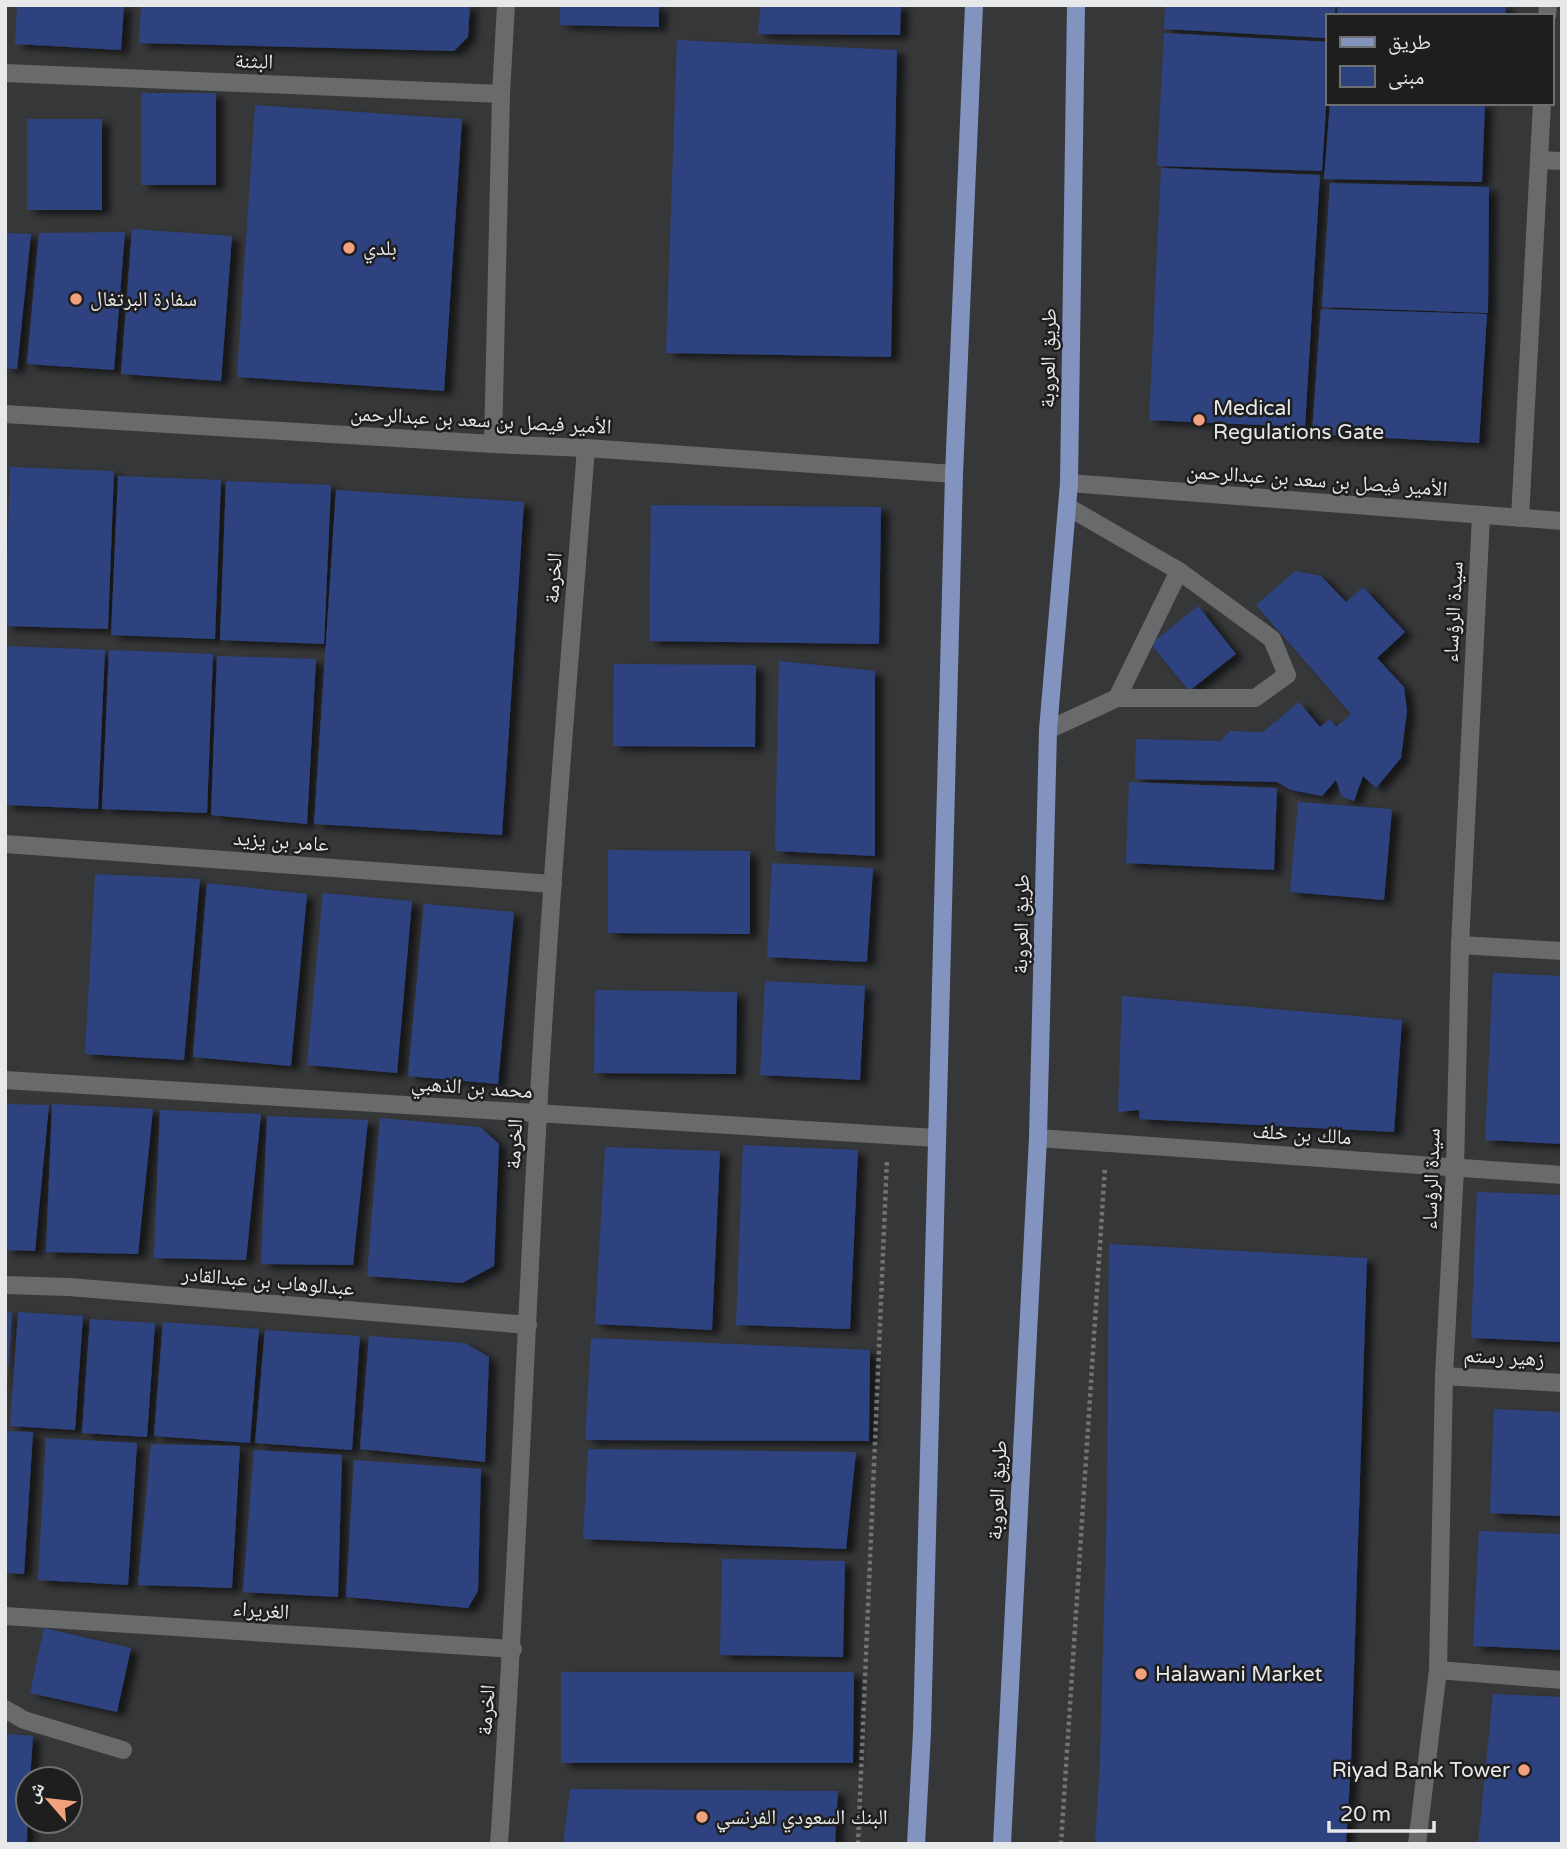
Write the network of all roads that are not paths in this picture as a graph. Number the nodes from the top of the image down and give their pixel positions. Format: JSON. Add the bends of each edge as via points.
{"nodes":[{"id":1,"x":506,"y":5,"type":"edge"},
{"id":2,"x":974,"y":5,"type":"edge"},
{"id":3,"x":1076,"y":5,"type":"edge"},
{"id":4,"x":5,"y":73,"type":"edge"},
{"id":5,"x":501,"y":94,"type":"junction"},
{"id":6,"x":1542,"y":105,"type":"edge"},
{"id":7,"x":1539,"y":160,"type":"junction"},
{"id":8,"x":1562,"y":160,"type":"edge"},
{"id":9,"x":5,"y":414,"type":"edge"},
{"id":10,"x":493,"y":444,"type":"junction"},
{"id":11,"x":586,"y":448,"type":"junction"},
{"id":12,"x":954,"y":474,"type":"junction"},
{"id":13,"x":1069,"y":483,"type":"junction"},
{"id":14,"x":1068,"y":507,"type":"junction"},
{"id":15,"x":1481,"y":516,"type":"junction"},
{"id":16,"x":1520,"y":518,"type":"junction"},
{"id":17,"x":1562,"y":521,"type":"edge"},
{"id":18,"x":1179,"y":571,"type":"junction"},
{"id":19,"x":1117,"y":698,"type":"junction"},
{"id":20,"x":1048,"y":730,"type":"junction"},
{"id":21,"x":5,"y":844,"type":"edge"},
{"id":22,"x":553,"y":884,"type":"junction"},
{"id":23,"x":1460,"y":945,"type":"junction"},
{"id":24,"x":1562,"y":951,"type":"edge"},
{"id":25,"x":5,"y":1080,"type":"edge"},
{"id":26,"x":538,"y":1114,"type":"junction"},
{"id":27,"x":936,"y":1138,"type":"junction"},
{"id":28,"x":1038,"y":1138,"type":"junction"},
{"id":29,"x":1455,"y":1169,"type":"junction"},
{"id":30,"x":1562,"y":1175,"type":"edge"},
{"id":31,"x":5,"y":1285,"type":"edge"},
{"id":32,"x":528,"y":1325,"type":"junction"},
{"id":33,"x":1444,"y":1376,"type":"junction"},
{"id":34,"x":1562,"y":1382,"type":"edge"},
{"id":35,"x":5,"y":1616,"type":"edge"},
{"id":36,"x":513,"y":1649,"type":"junction"},
{"id":37,"x":1438,"y":1670,"type":"junction"},
{"id":38,"x":1562,"y":1680,"type":"edge"},
{"id":39,"x":5,"y":1709,"type":"edge"},
{"id":40,"x":123,"y":1750,"type":"dead end"},
{"id":41,"x":499,"y":1844,"type":"edge"},
{"id":42,"x":916,"y":1844,"type":"edge"},
{"id":43,"x":1002,"y":1844,"type":"edge"},
{"id":44,"x":1417,"y":1844,"type":"edge"}],
"edges":[{"from":1,"to":5,"type":"street"},
{"from":2,"to":12,"type":"main road"},
{"from":3,"to":13,"type":"main road","name":"طريق العروبة"},
{"from":4,"to":5,"type":"street","name":"البثنة"},
{"from":5,"to":10,"type":"street"},
{"from":6,"to":7,"type":"street"},
{"from":7,"to":8,"type":"street"},
{"from":7,"to":16,"type":"street"},
{"from":9,"to":10,"type":"street","name":"الأمير فيصل بن سعد بن عبدالرحمن"},
{"from":10,"to":11,"type":"street","name":"الأمير فيصل بن سعد بن عبدالرحمن"},
{"from":11,"to":12,"type":"street","name":"الأمير فيصل بن سعد بن عبدالرحمن"},
{"from":11,"to":22,"type":"street","name":"الخرمة"},
{"from":12,"to":27,"type":"main road"},
{"from":13,"to":14,"type":"main road","name":"طريق العروبة"},
{"from":13,"to":15,"type":"street","name":"الأمير فيصل بن سعد بن عبدالرحمن"},
{"from":14,"to":18,"type":"street"},
{"from":14,"to":20,"type":"main road","name":"طريق العروبة"},
{"from":15,"to":16,"type":"street","name":"الأمير فيصل بن سعد بن عبدالرحمن"},
{"from":15,"to":23,"type":"street","name":"سيدة الرؤساء"},
{"from":16,"to":17,"type":"street","name":"الأمير فيصل بن سعد بن عبدالرحمن"},
{"from":18,"to":19,"type":"street"},
{"from":18,"to":19,"type":"street","via":[[1272,639],[1287,675],[1255,698]]},
{"from":19,"to":20,"type":"street"},
{"from":20,"to":28,"type":"main road","name":"طريق العروبة"},
{"from":21,"to":22,"type":"street","name":"عامر بن يزيد"},
{"from":22,"to":26,"type":"street","name":"الخرمة"},
{"from":23,"to":24,"type":"street"},
{"from":23,"to":29,"type":"street","name":"سيدة الرؤساء"},
{"from":25,"to":26,"type":"street","name":"محمد بن الذهبي"},
{"from":26,"to":27,"type":"street","name":"محمد بن الذهبي"},
{"from":26,"to":32,"type":"street","name":"الخرمة"},
{"from":27,"to":42,"type":"main road"},
{"from":28,"to":29,"type":"street","name":"مالك بن خلف"},
{"from":28,"to":43,"type":"main road","name":"طريق العروبة"},
{"from":29,"to":30,"type":"street","name":"مالك بن خلف"},
{"from":29,"to":33,"type":"street","name":"سيدة الرؤساء"},
{"from":31,"to":32,"type":"street","name":"عبدالوهاب بن عبدالقادر"},
{"from":32,"to":36,"type":"street","name":"الخرمة"},
{"from":33,"to":34,"type":"street","name":"زهير رستم"},
{"from":33,"to":37,"type":"street","name":"سيدة الرؤساء"},
{"from":35,"to":36,"type":"street","name":"الغريراء"},
{"from":36,"to":41,"type":"street","name":"الخرمة"},
{"from":37,"to":38,"type":"street"},
{"from":37,"to":44,"type":"street","name":"سيدة الرؤساء"},
{"from":39,"to":40,"type":"street","via":[[24,1720]]}]}
